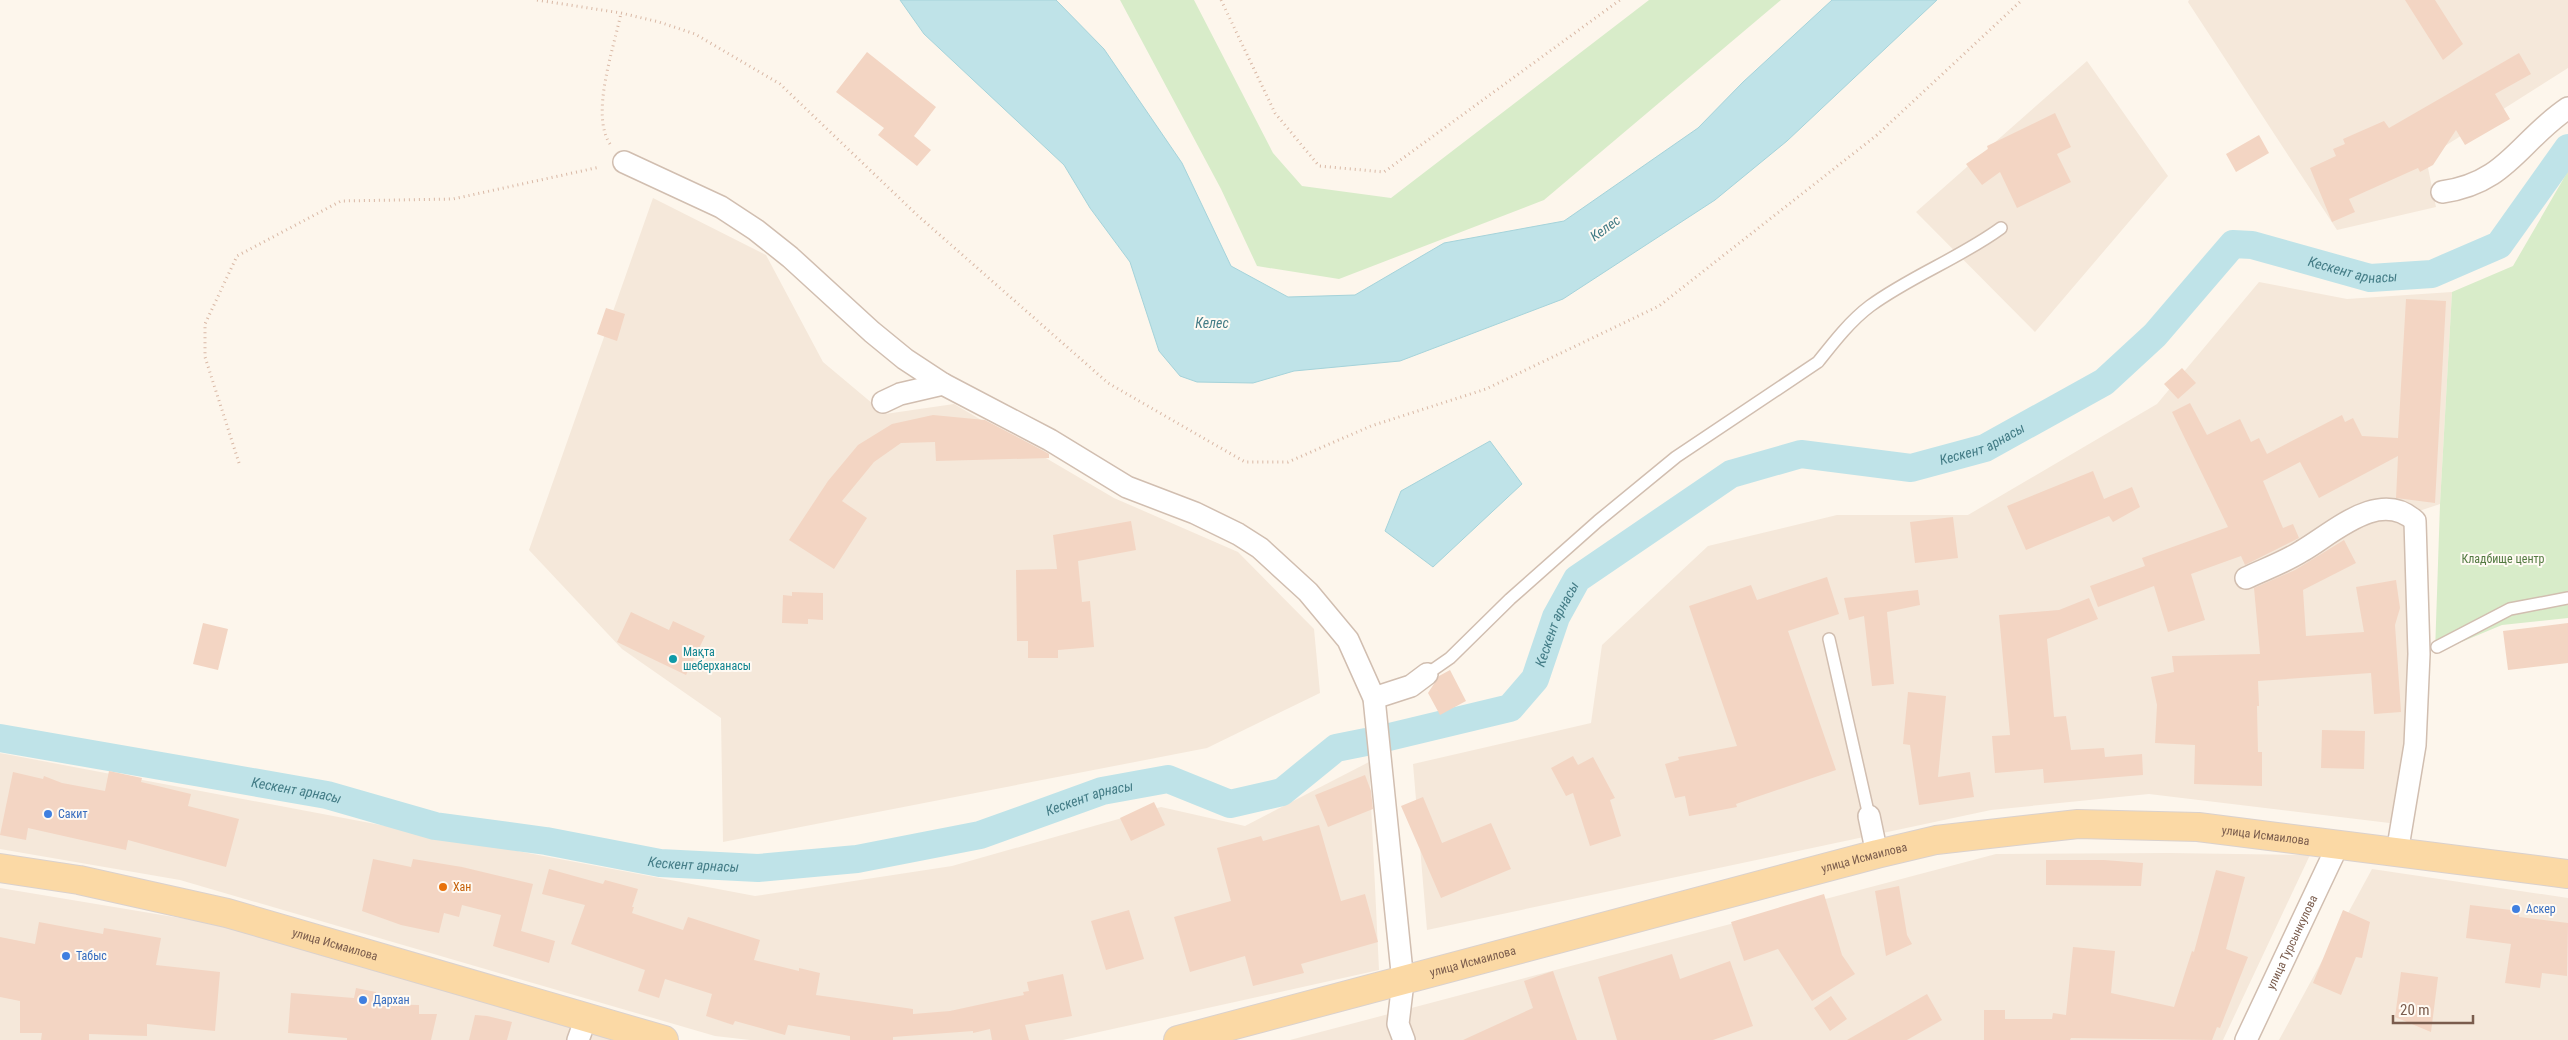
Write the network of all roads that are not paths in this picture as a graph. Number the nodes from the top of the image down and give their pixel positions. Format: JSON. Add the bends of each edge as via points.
{"nodes":[{"id":1,"x":2568,"y":108,"type":"edge"},
{"id":2,"x":624,"y":162,"type":"road end"},
{"id":3,"x":2442,"y":192,"type":"dead end"},
{"id":4,"x":2001,"y":228,"type":"dead end"},
{"id":5,"x":943,"y":384,"type":"junction"},
{"id":6,"x":883,"y":402,"type":"dead end"},
{"id":7,"x":2246,"y":578,"type":"dead end"},
{"id":8,"x":2568,"y":598,"type":"edge"},
{"id":9,"x":1829,"y":639,"type":"dead end"},
{"id":10,"x":2428,"y":651,"type":"junction"},
{"id":11,"x":1427,"y":674,"type":"joint"},
{"id":12,"x":1374,"y":698,"type":"junction"},
{"id":13,"x":1869,"y":816,"type":"joint"},
{"id":14,"x":2338,"y":845,"type":"junction"},
{"id":15,"x":2397,"y":853,"type":"junction"},
{"id":16,"x":1877,"y":854,"type":"junction"},
{"id":17,"x":0,"y":868,"type":"edge"},
{"id":18,"x":2568,"y":874,"type":"edge"},
{"id":19,"x":1403,"y":982,"type":"junction"},
{"id":20,"x":582,"y":1029,"type":"edge"},
{"id":21,"x":664,"y":1040,"type":"edge"},
{"id":22,"x":1178,"y":1040,"type":"edge"},
{"id":23,"x":1404,"y":1040,"type":"edge"},
{"id":24,"x":2246,"y":1040,"type":"edge"}],
"edges":[{"from":1,"to":3,"type":"street","via":[[2491,176]]},
{"from":2,"to":5,"type":"street","via":[[721,207],[756,230],[872,332]]},
{"from":4,"to":11,"type":"lane","via":[[1978,245],[1869,307],[1818,362],[1676,457],[1510,599],[1450,658]]},
{"from":5,"to":6,"type":"street","via":[[900,394]]},
{"from":5,"to":12,"type":"street","via":[[1050,440],[1127,487],[1195,513],[1260,548],[1308,592],[1348,640]]},
{"from":7,"to":10,"type":"street","via":[[2302,551],[2364,514],[2384,510],[2407,513],[2415,521]]},
{"from":8,"to":10,"type":"lane","via":[[2510,609]]},
{"from":9,"to":13,"type":"lane"},
{"from":10,"to":15,"type":"street"},
{"from":11,"to":12,"type":"street","via":[[1411,686]]},
{"from":12,"to":19,"type":"street"},
{"from":13,"to":16,"type":"street"},
{"from":14,"to":15,"type":"main road","name":"улица Исмаилова"},
{"from":14,"to":16,"type":"main road","name":"улица Исмаилова","via":[[2198,827],[2078,824],[1936,840]]},
{"from":14,"to":24,"type":"street","name":"улица Турсынкулова"},
{"from":15,"to":18,"type":"main road","name":"улица Исмаилова"},
{"from":16,"to":19,"type":"main road","name":"улица Исмаилова"},
{"from":17,"to":20,"type":"main road","name":"улица Исмаилова","via":[[80,880],[227,913]]},
{"from":19,"to":22,"type":"main road","name":"улица Исмаилова"},
{"from":19,"to":23,"type":"street","via":[[1398,1024]]},
{"from":20,"to":21,"type":"main road","name":"улица Исмаилова"}]}
